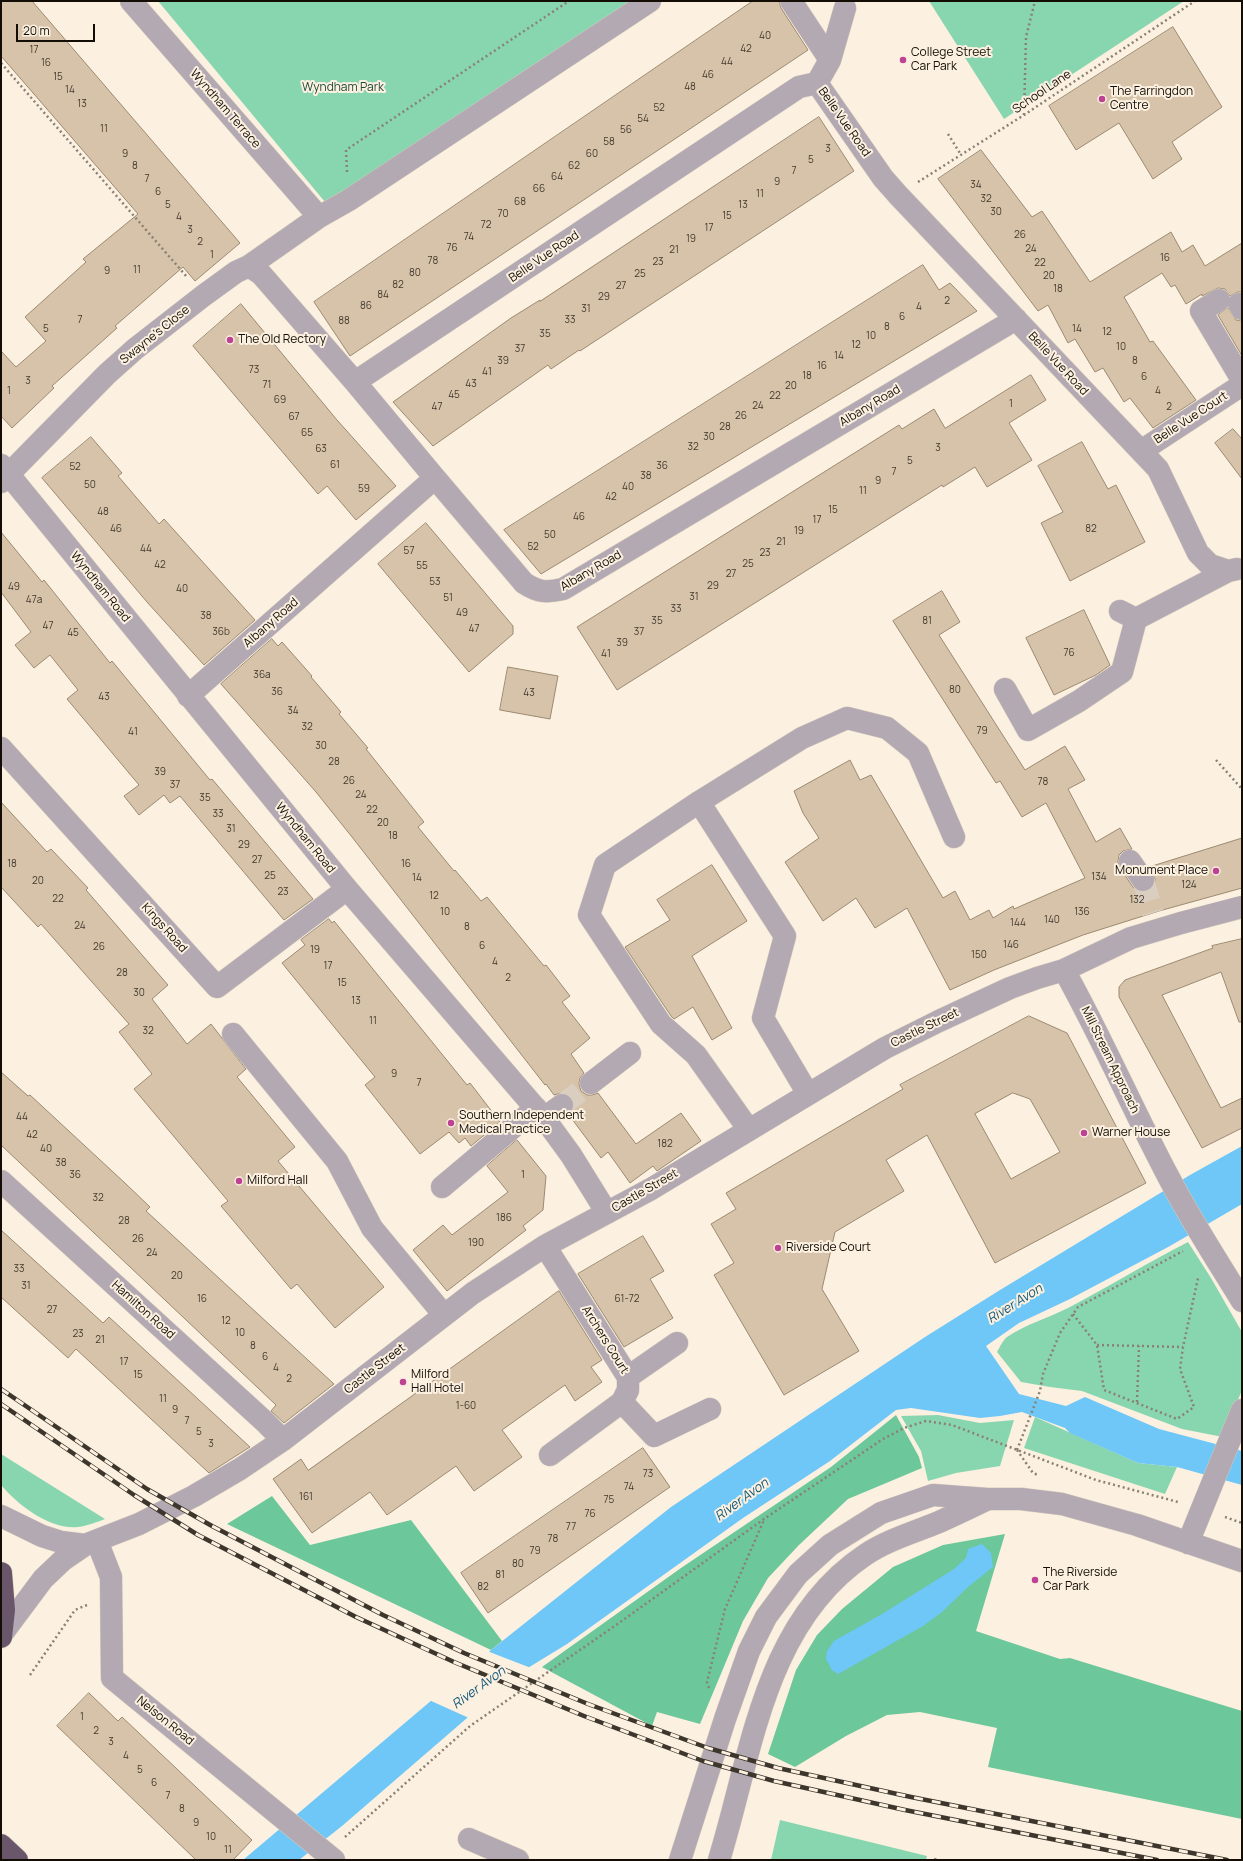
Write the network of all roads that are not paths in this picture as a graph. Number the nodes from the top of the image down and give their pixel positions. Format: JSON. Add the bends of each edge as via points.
{"nodes":[{"id":1,"x":131,"y":1,"type":"edge"},
{"id":2,"x":650,"y":1,"type":"edge"},
{"id":3,"x":791,"y":1,"type":"edge"},
{"id":4,"x":845,"y":8,"type":"dead end"},
{"id":5,"x":830,"y":60,"type":"junction"},
{"id":6,"x":817,"y":83,"type":"junction"},
{"id":7,"x":319,"y":217,"type":"junction"},
{"id":8,"x":250,"y":266,"type":"junction"},
{"id":9,"x":1233,"y":304,"type":"edge"},
{"id":10,"x":1016,"y":319,"type":"junction"},
{"id":11,"x":1242,"y":380,"type":"edge"},
{"id":12,"x":355,"y":382,"type":"junction"},
{"id":13,"x":1242,"y":385,"type":"edge"},
{"id":14,"x":1141,"y":451,"type":"junction"},
{"id":15,"x":3,"y":473,"type":"edge"},
{"id":16,"x":435,"y":478,"type":"junction"},
{"id":17,"x":1235,"y":570,"type":"edge"},
{"id":18,"x":1005,"y":688,"type":"dead end"},
{"id":19,"x":188,"y":696,"type":"junction"},
{"id":20,"x":1,"y":748,"type":"edge"},
{"id":21,"x":698,"y":802,"type":"junction"},
{"id":22,"x":954,"y":837,"type":"dead end"},
{"id":23,"x":1130,"y":861,"type":"dead end"},
{"id":24,"x":1143,"y":880,"type":"tunnel mouth"},
{"id":25,"x":347,"y":889,"type":"junction"},
{"id":26,"x":1242,"y":907,"type":"edge"},
{"id":27,"x":1064,"y":970,"type":"junction"},
{"id":28,"x":233,"y":1034,"type":"dead end"},
{"id":29,"x":630,"y":1053,"type":"dead end"},
{"id":30,"x":591,"y":1083,"type":"tunnel mouth"},
{"id":31,"x":808,"y":1094,"type":"junction"},
{"id":32,"x":562,"y":1105,"type":"tunnel mouth"},
{"id":33,"x":540,"y":1113,"type":"junction"},
{"id":34,"x":749,"y":1130,"type":"junction"},
{"id":35,"x":1,"y":1181,"type":"edge"},
{"id":36,"x":442,"y":1187,"type":"dead end"},
{"id":37,"x":607,"y":1213,"type":"junction"},
{"id":38,"x":545,"y":1246,"type":"junction"},
{"id":39,"x":1242,"y":1301,"type":"edge"},
{"id":40,"x":444,"y":1315,"type":"junction"},
{"id":41,"x":677,"y":1343,"type":"dead end"},
{"id":42,"x":628,"y":1377,"type":"junction"},
{"id":43,"x":622,"y":1402,"type":"junction"},
{"id":44,"x":710,"y":1409,"type":"dead end"},
{"id":45,"x":1242,"y":1410,"type":"edge"},
{"id":46,"x":283,"y":1440,"type":"junction"},
{"id":47,"x":550,"y":1455,"type":"dead end"},
{"id":48,"x":987,"y":1499,"type":"junction"},
{"id":49,"x":1,"y":1516,"type":"edge"},
{"id":50,"x":91,"y":1543,"type":"junction"},
{"id":51,"x":1188,"y":1543,"type":"junction"},
{"id":52,"x":1242,"y":1561,"type":"edge"},
{"id":53,"x":1,"y":1573,"type":"edge"},
{"id":54,"x":2,"y":1636,"type":"edge"},
{"id":55,"x":469,"y":1839,"type":"dead end"},
{"id":56,"x":1,"y":1845,"type":"edge"},
{"id":57,"x":326,"y":1854,"type":"edge"},
{"id":58,"x":17,"y":1860,"type":"edge"},
{"id":59,"x":518,"y":1860,"type":"edge"},
{"id":60,"x":680,"y":1860,"type":"edge"},
{"id":61,"x":719,"y":1860,"type":"edge"}],
"edges":[{"from":1,"to":7,"type":"street","name":"Wyndham Terrace"},
{"from":2,"to":7,"type":"street","name":"Swayne's Close","via":[[350,200]]},
{"from":3,"to":5,"type":"street"},
{"from":4,"to":5,"type":"street"},
{"from":5,"to":6,"type":"street"},
{"from":6,"to":10,"type":"street","name":"Belle Vue Road","via":[[883,178]]},
{"from":6,"to":12,"type":"street","name":"Belle Vue Road","via":[[799,87]]},
{"from":7,"to":8,"type":"street","name":"Swayne's Close"},
{"from":8,"to":12,"type":"street","via":[[261,274]]},
{"from":8,"to":15,"type":"street","name":"Swayne's Close","via":[[236,272],[135,349]]},
{"from":9,"to":11,"type":"street","via":[[1201,311]]},
{"from":10,"to":14,"type":"street","name":"Belle Vue Road"},
{"from":10,"to":16,"type":"street","name":"Albany Road","via":[[563,589],[550,592],[535,590],[524,583]]},
{"from":12,"to":16,"type":"street"},
{"from":13,"to":14,"type":"street","name":"Belle Vue Court"},
{"from":14,"to":17,"type":"street","name":"Belle Vue Road","via":[[1158,469],[1198,553],[1210,565]]},
{"from":15,"to":19,"type":"street","name":"Wyndham Road"},
{"from":16,"to":19,"type":"street","name":"Albany Road"},
{"from":17,"to":18,"type":"street","via":[[1128,615],[1122,672],[1079,701],[1028,730]]},
{"from":19,"to":25,"type":"street","name":"Wyndham Road"},
{"from":20,"to":25,"type":"street","name":"Kings Road","via":[[217,987]]},
{"from":21,"to":22,"type":"street","via":[[802,738],[847,718],[887,728],[918,753]]},
{"from":21,"to":31,"type":"street","via":[[785,936],[763,1018]]},
{"from":21,"to":34,"type":"street","via":[[605,865],[589,915],[661,1024],[696,1055]]},
{"from":23,"to":24,"type":"street"},
{"from":25,"to":33,"type":"street","name":"Wyndham Road"},
{"from":26,"to":27,"type":"street","name":"Castle Street","via":[[1156,921],[1131,938]]},
{"from":27,"to":31,"type":"street","name":"Castle Street","via":[[1010,988],[952,1015],[885,1048]]},
{"from":27,"to":39,"type":"street","name":"Mill Stream Approach","via":[[1094,1024],[1168,1177]]},
{"from":28,"to":40,"type":"street","via":[[336,1161],[372,1228]]},
{"from":29,"to":30,"type":"street"},
{"from":31,"to":34,"type":"street","name":"Castle Street"},
{"from":32,"to":33,"type":"street"},
{"from":33,"to":36,"type":"street"},
{"from":33,"to":37,"type":"street","name":"Wyndham Road","via":[[571,1155]]},
{"from":34,"to":37,"type":"street","name":"Castle Street"},
{"from":35,"to":46,"type":"street","name":"Hamilton Road"},
{"from":37,"to":38,"type":"street","name":"Castle Street"},
{"from":38,"to":40,"type":"street","name":"Castle Street"},
{"from":38,"to":42,"type":"street","name":"Archers Court"},
{"from":40,"to":46,"type":"street","name":"Castle Street"},
{"from":41,"to":42,"type":"street"},
{"from":42,"to":43,"type":"street","name":"Archers Court","via":[[628,1390]]},
{"from":43,"to":44,"type":"street","via":[[654,1436]]},
{"from":43,"to":47,"type":"street"},
{"from":45,"to":51,"type":"street"},
{"from":46,"to":50,"type":"street","name":"Castle Street","via":[[194,1496],[139,1524]]},
{"from":48,"to":51,"type":"street","via":[[1020,1499],[1062,1504]]},
{"from":48,"to":60,"type":"street","via":[[933,1495],[881,1513],[830,1545],[798,1574],[766,1617],[749,1651]]},
{"from":48,"to":61,"type":"street","via":[[899,1537],[865,1555],[839,1575],[816,1600],[795,1629],[777,1664],[753,1732]]},
{"from":49,"to":50,"type":"street","name":"Castle Street","via":[[42,1536],[61,1542]]},
{"from":50,"to":54,"type":"street","name":"Castle Street","via":[[64,1560],[43,1579]]},
{"from":50,"to":57,"type":"street","name":"Nelson Road","via":[[111,1577],[112,1678]]},
{"from":51,"to":52,"type":"street"},
{"from":53,"to":54,"type":"highway","via":[[4,1593]]},
{"from":55,"to":59,"type":"street"},
{"from":56,"to":58,"type":"highway"}]}
